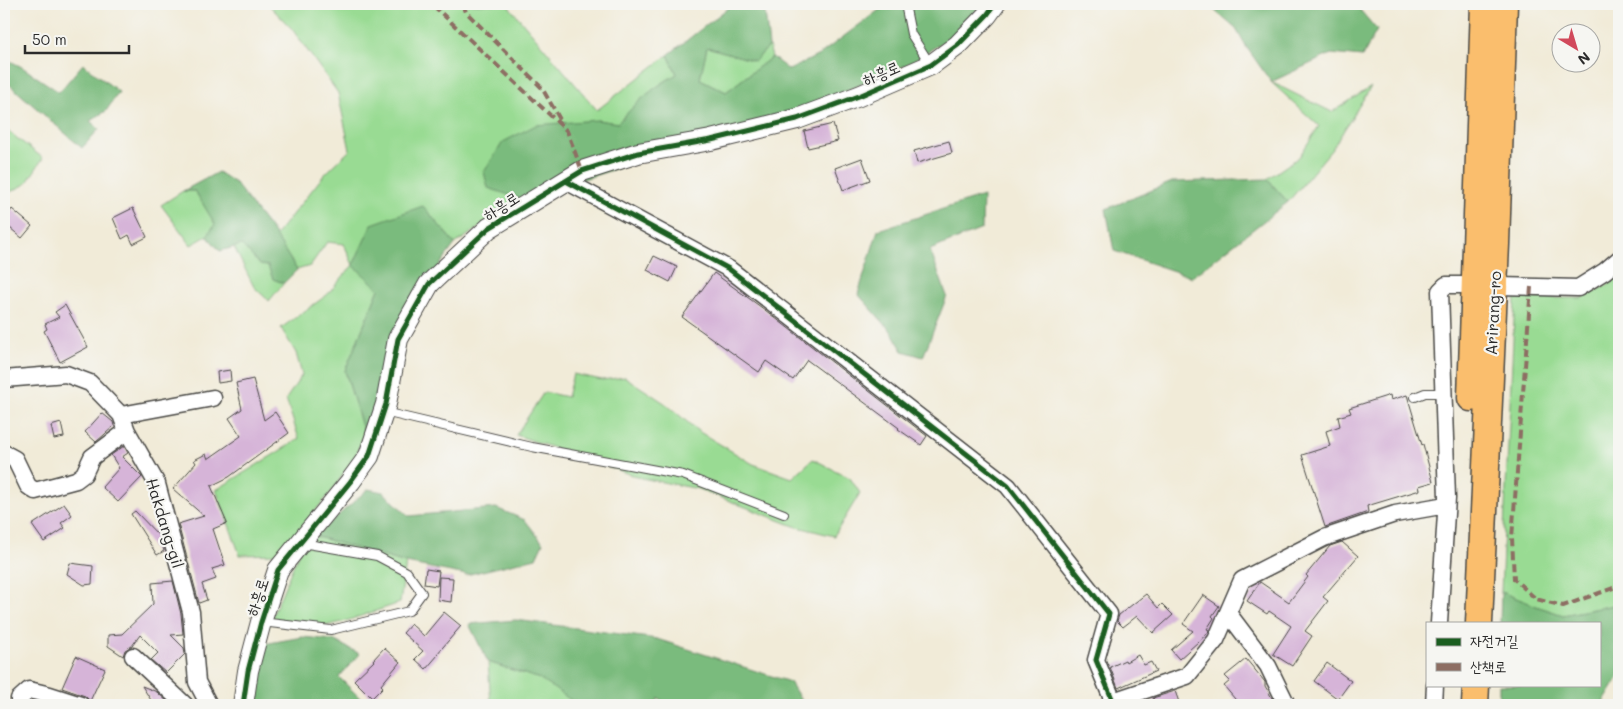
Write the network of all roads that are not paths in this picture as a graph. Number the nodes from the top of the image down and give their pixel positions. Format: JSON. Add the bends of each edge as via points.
{"nodes":[{"id":1,"x":905,"y":4,"type":"edge"},
{"id":2,"x":995,"y":4,"type":"edge"},
{"id":3,"x":1484,"y":4,"type":"edge"},
{"id":4,"x":1504,"y":4,"type":"edge"},
{"id":5,"x":931,"y":66,"type":"junction"},
{"id":6,"x":566,"y":181,"type":"junction"},
{"id":7,"x":1619,"y":259,"type":"edge"},
{"id":8,"x":1461,"y":285,"type":"dead end"},
{"id":9,"x":1499,"y":286,"type":"dead end"},
{"id":10,"x":4,"y":379,"type":"edge"},
{"id":11,"x":1443,"y":393,"type":"junction"},
{"id":12,"x":1415,"y":397,"type":"dead end"},
{"id":13,"x":213,"y":398,"type":"dead end"},
{"id":14,"x":384,"y":412,"type":"junction"},
{"id":15,"x":120,"y":416,"type":"junction"},
{"id":16,"x":126,"y":431,"type":"junction"},
{"id":17,"x":4,"y":453,"type":"edge"},
{"id":18,"x":1446,"y":505,"type":"junction"},
{"id":19,"x":784,"y":514,"type":"dead end"},
{"id":20,"x":300,"y":543,"type":"junction"},
{"id":21,"x":1228,"y":613,"type":"junction"},
{"id":22,"x":261,"y":622,"type":"junction"},
{"id":23,"x":1439,"y":622,"type":"edge"},
{"id":24,"x":1462,"y":622,"type":"edge"},
{"id":25,"x":1479,"y":622,"type":"edge"},
{"id":26,"x":134,"y":656,"type":"dead end"},
{"id":27,"x":1435,"y":686,"type":"edge"},
{"id":28,"x":1460,"y":686,"type":"edge"},
{"id":29,"x":1476,"y":686,"type":"edge"},
{"id":30,"x":1111,"y":703,"type":"edge"},
{"id":31,"x":19,"y":705,"type":"edge"},
{"id":32,"x":81,"y":705,"type":"edge"},
{"id":33,"x":186,"y":705,"type":"edge"},
{"id":34,"x":209,"y":705,"type":"edge"},
{"id":35,"x":243,"y":705,"type":"edge"},
{"id":36,"x":1287,"y":705,"type":"edge"},
{"id":37,"x":1434,"y":705,"type":"edge"},
{"id":38,"x":1459,"y":705,"type":"edge"},
{"id":39,"x":1475,"y":705,"type":"edge"}],
"edges":[{"from":1,"to":5,"type":"lane","via":[[911,34]]},
{"from":2,"to":5,"type":"street","name":"하흥로","via":[[958,45]]},
{"from":3,"to":24,"type":"highway","name":"Arirang-ro"},
{"from":4,"to":25,"type":"highway","name":"Arirang-ro"},
{"from":5,"to":6,"type":"street","name":"하흥로","via":[[797,119],[711,140],[638,153],[582,171]]},
{"from":6,"to":14,"type":"street","name":"하흥로","via":[[489,228],[429,284],[398,340]]},
{"from":6,"to":30,"type":"street","via":[[729,269],[1008,486],[1109,614],[1096,660]]},
{"from":7,"to":9,"type":"street","via":[[1578,288]]},
{"from":8,"to":11,"type":"street","via":[[1446,285],[1440,291]]},
{"from":10,"to":15,"type":"street","name":"Hakdang-gil","via":[[66,374],[90,384]]},
{"from":11,"to":12,"type":"lane","via":[[1425,393]]},
{"from":11,"to":18,"type":"street"},
{"from":13,"to":15,"type":"street"},
{"from":14,"to":19,"type":"lane","via":[[532,447],[683,475]]},
{"from":14,"to":20,"type":"street","name":"하흥로","via":[[369,456]]},
{"from":15,"to":16,"type":"street","name":"Hakdang-gil"},
{"from":16,"to":17,"type":"street","via":[[92,457],[84,474],[76,480],[35,491],[28,486],[15,459]]},
{"from":16,"to":34,"type":"street","name":"Hakdang-gil","via":[[157,484],[191,612],[197,682]]},
{"from":18,"to":21,"type":"street","via":[[1395,514],[1324,538],[1242,580]]},
{"from":18,"to":23,"type":"street"},
{"from":20,"to":22,"type":"street","name":"하흥로","via":[[278,570]]},
{"from":20,"to":22,"type":"lane","via":[[377,556],[406,572],[422,593],[409,611],[331,630]]},
{"from":21,"to":30,"type":"street","via":[[1216,640],[1187,676]]},
{"from":21,"to":36,"type":"street","via":[[1268,666]]},
{"from":22,"to":35,"type":"street","name":"하흥로"},
{"from":26,"to":33,"type":"street"},
{"from":27,"to":37,"type":"street"},
{"from":28,"to":38,"type":"highway"},
{"from":29,"to":39,"type":"highway"},
{"from":31,"to":32,"type":"street","via":[[19,699],[29,690]]}]}
